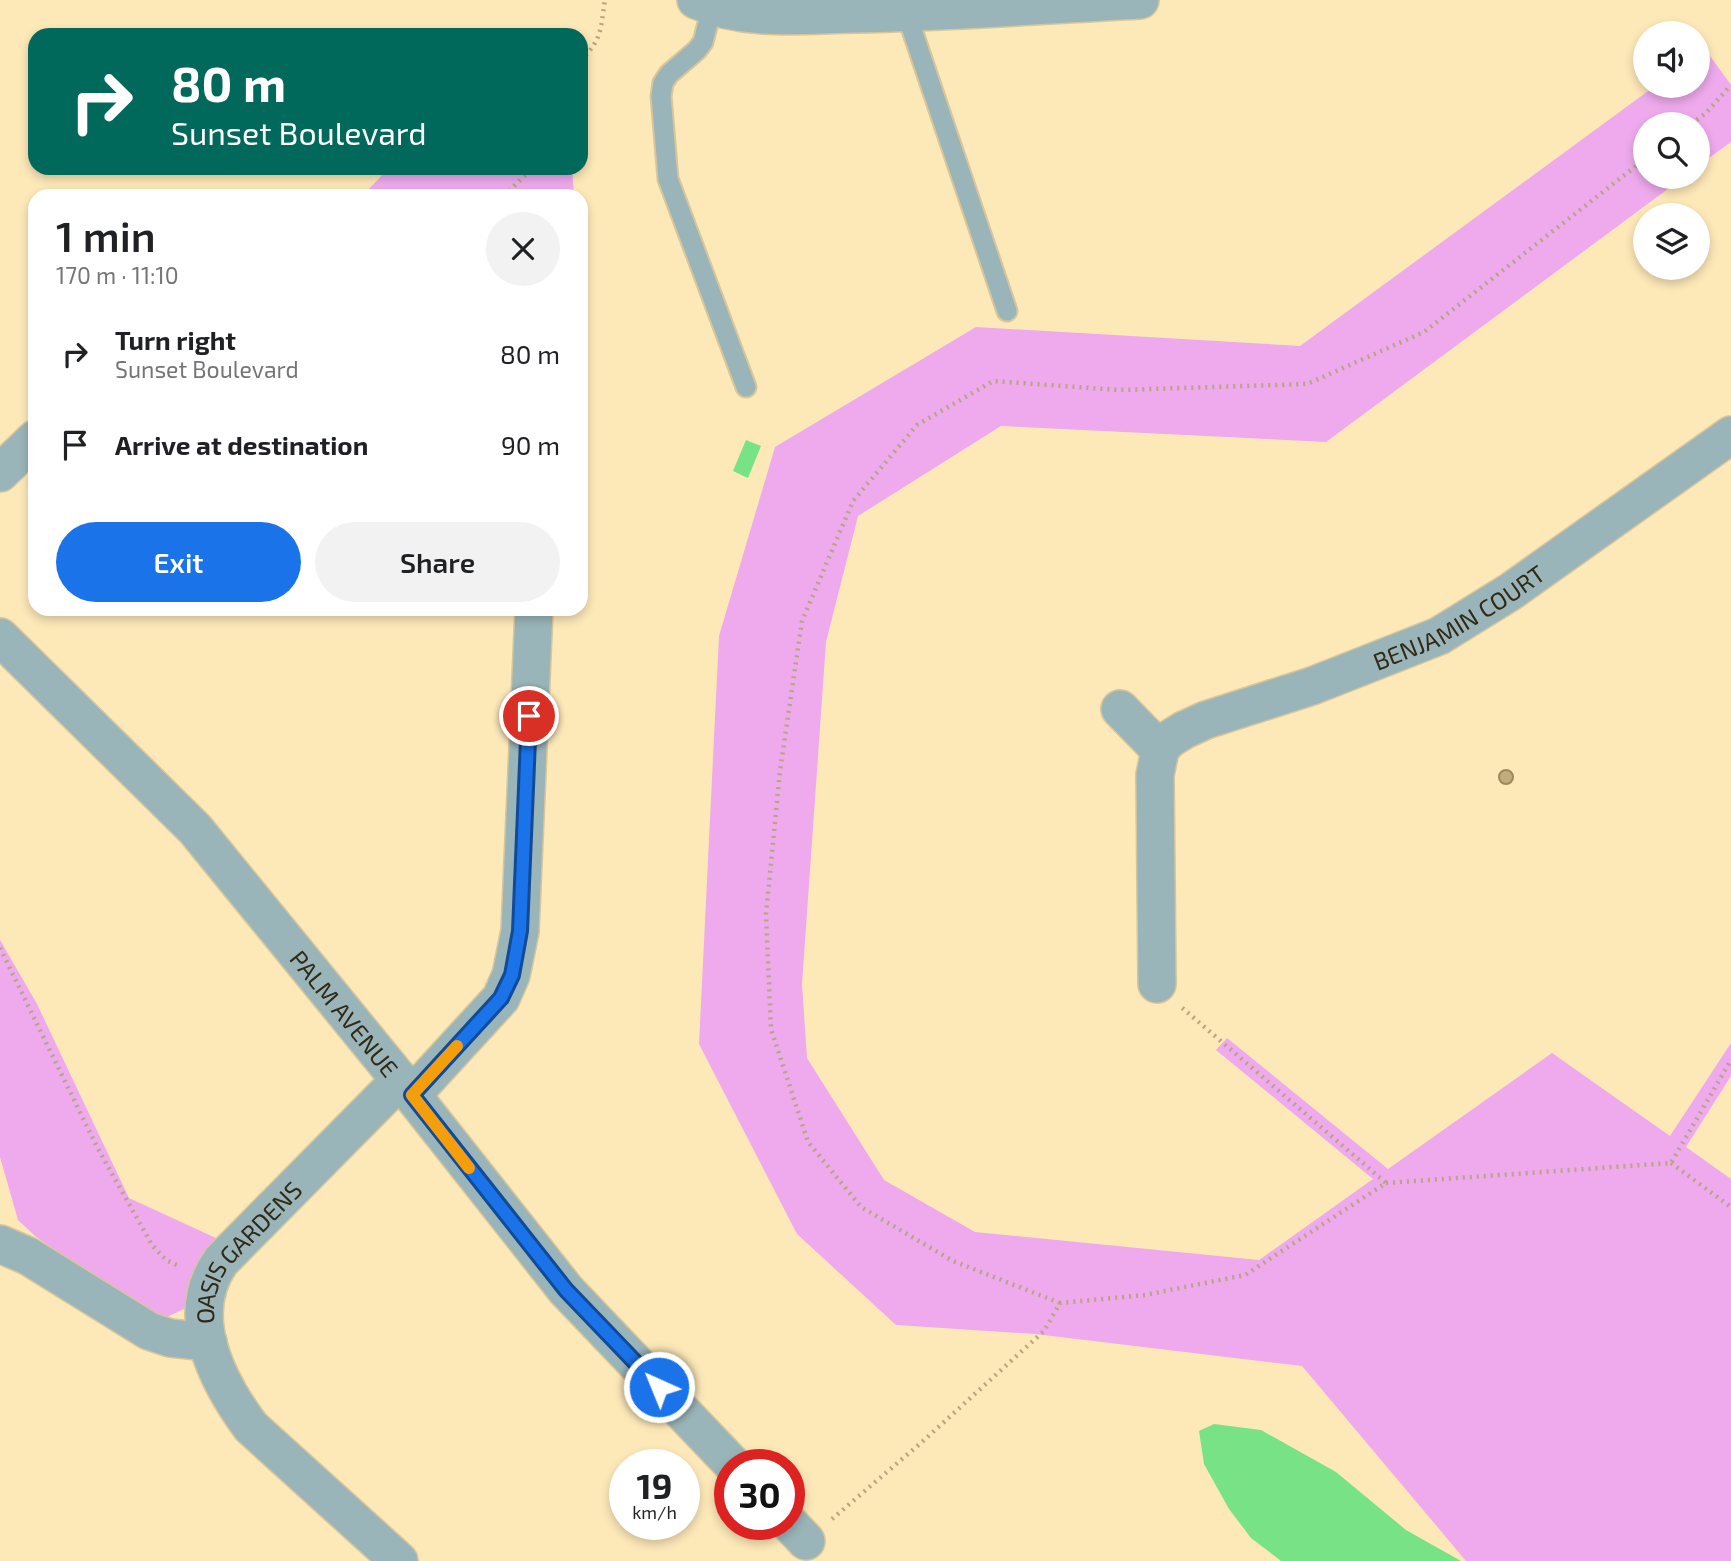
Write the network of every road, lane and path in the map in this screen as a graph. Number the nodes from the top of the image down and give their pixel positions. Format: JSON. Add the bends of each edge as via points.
{"nodes":[{"id":1,"x":605,"y":0,"type":"edge"},
{"id":2,"x":1140,"y":0,"type":"edge"},
{"id":3,"x":704,"y":3,"type":"edge"},
{"id":4,"x":991,"y":4,"type":"edge"},
{"id":5,"x":906,"y":12,"type":"junction"},
{"id":6,"x":588,"y":53,"type":"edge"},
{"id":7,"x":1731,"y":85,"type":"edge"},
{"id":8,"x":1707,"y":112,"type":"edge"},
{"id":9,"x":1633,"y":168,"type":"edge"},
{"id":10,"x":526,"y":175,"type":"edge"},
{"id":11,"x":511,"y":189,"type":"edge"},
{"id":12,"x":1007,"y":311,"type":"dead end"},
{"id":13,"x":746,"y":387,"type":"dead end"},
{"id":14,"x":1731,"y":435,"type":"edge"},
{"id":15,"x":28,"y":446,"type":"edge"},
{"id":16,"x":0,"y":473,"type":"edge"},
{"id":17,"x":534,"y":616,"type":"edge"},
{"id":18,"x":0,"y":637,"type":"edge"},
{"id":19,"x":1120,"y":709,"type":"dead end"},
{"id":20,"x":1160,"y":750,"type":"junction"},
{"id":21,"x":0,"y":948,"type":"edge"},
{"id":22,"x":1157,"y":984,"type":"joint"},
{"id":23,"x":1731,"y":1060,"type":"edge"},
{"id":24,"x":406,"y":1087,"type":"junction"},
{"id":25,"x":1671,"y":1163,"type":"junction"},
{"id":26,"x":1386,"y":1183,"type":"junction"},
{"id":27,"x":1731,"y":1206,"type":"edge"},
{"id":28,"x":0,"y":1244,"type":"edge"},
{"id":29,"x":210,"y":1275,"type":"junction"},
{"id":30,"x":1060,"y":1303,"type":"junction"},
{"id":31,"x":208,"y":1342,"type":"junction"},
{"id":32,"x":718,"y":1449,"type":"edge"},
{"id":33,"x":805,"y":1526,"type":"edge"},
{"id":34,"x":399,"y":1561,"type":"edge"}],
"edges":[{"from":1,"to":6,"type":"path","via":[[600,35]]},
{"from":2,"to":4,"type":"street"},
{"from":3,"to":5,"type":"street","via":[[758,15]]},
{"from":3,"to":13,"type":"lane","via":[[703,42],[663,83],[668,179]]},
{"from":4,"to":5,"type":"street"},
{"from":5,"to":12,"type":"lane"},
{"from":7,"to":8,"type":"path"},
{"from":9,"to":30,"type":"path","via":[[1424,331],[1307,384],[1119,390],[993,381],[917,425],[853,501],[802,621],[765,914],[771,1029],[808,1142],[861,1207],[953,1261]]},
{"from":10,"to":11,"type":"path"},
{"from":14,"to":20,"type":"street","name":"BENJAMIN COURT","via":[[1521,585],[1439,636],[1206,720],[1168,740]]},
{"from":15,"to":16,"type":"street"},
{"from":17,"to":24,"type":"street","name":"OASIS GARDENS","via":[[520,931],[512,975],[501,998]]},
{"from":18,"to":24,"type":"street","name":"PALM AVENUE","via":[[195,830]]},
{"from":19,"to":20,"type":"street"},
{"from":20,"to":22,"type":"street","via":[[1155,775]]},
{"from":21,"to":29,"type":"path","via":[[97,1147],[152,1245],[166,1260]]},
{"from":22,"to":26,"type":"path"},
{"from":23,"to":25,"type":"path"},
{"from":24,"to":29,"type":"street","name":"OASIS GARDENS"},
{"from":24,"to":32,"type":"street","name":"PALM AVENUE","via":[[566,1290]]},
{"from":25,"to":26,"type":"path"},
{"from":25,"to":27,"type":"path"},
{"from":26,"to":30,"type":"path","via":[[1245,1275],[1145,1294]]},
{"from":28,"to":31,"type":"street","via":[[28,1256],[149,1331]]},
{"from":29,"to":31,"type":"street","name":"OASIS GARDENS","via":[[203,1320]]},
{"from":30,"to":33,"type":"path","via":[[1044,1331],[1005,1367]]},
{"from":31,"to":34,"type":"street","name":"OASIS GARDENS","via":[[220,1381],[251,1426]]}]}
